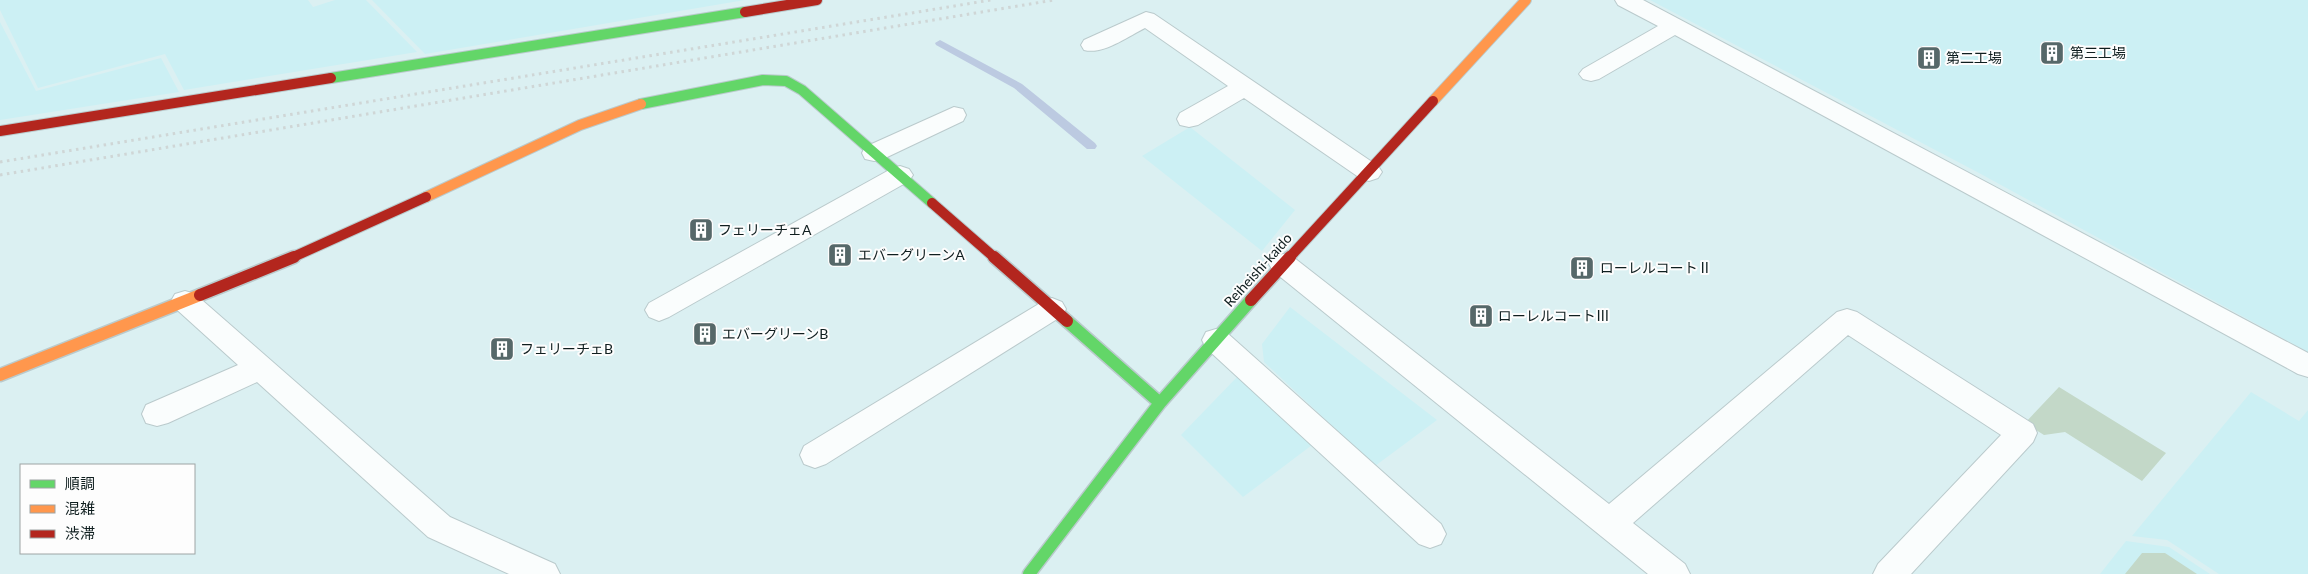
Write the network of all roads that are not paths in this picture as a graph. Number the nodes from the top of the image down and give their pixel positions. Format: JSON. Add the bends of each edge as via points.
{"nodes":[{"id":1,"x":817,"y":0,"type":"edge"},
{"id":2,"x":1526,"y":0,"type":"edge"},
{"id":3,"x":1626,"y":0,"type":"edge"},
{"id":4,"x":1675,"y":26,"type":"junction"},
{"id":5,"x":1092,"y":45,"type":"dead end"},
{"id":6,"x":1591,"y":74,"type":"dead end"},
{"id":7,"x":1245,"y":87,"type":"junction"},
{"id":8,"x":954,"y":115,"type":"dead end"},
{"id":9,"x":1189,"y":119,"type":"dead end"},
{"id":10,"x":0,"y":132,"type":"edge"},
{"id":11,"x":874,"y":153,"type":"junction"},
{"id":12,"x":1369,"y":172,"type":"junction"},
{"id":13,"x":900,"y":175,"type":"junction"},
{"id":14,"x":1282,"y":264,"type":"junction"},
{"id":15,"x":185,"y":301,"type":"junction"},
{"id":16,"x":1052,"y":309,"type":"junction"},
{"id":17,"x":659,"y":310,"type":"dead end"},
{"id":18,"x":1216,"y":340,"type":"junction"},
{"id":19,"x":2308,"y":366,"type":"edge"},
{"id":20,"x":260,"y":368,"type":"junction"},
{"id":21,"x":0,"y":375,"type":"edge"},
{"id":22,"x":1160,"y":403,"type":"junction"},
{"id":23,"x":157,"y":414,"type":"dead end"},
{"id":24,"x":814,"y":455,"type":"dead end"},
{"id":25,"x":1610,"y":524,"type":"junction"},
{"id":26,"x":1430,"y":534,"type":"dead end"},
{"id":27,"x":536,"y":573,"type":"edge"},
{"id":28,"x":1029,"y":574,"type":"edge"},
{"id":29,"x":1673,"y":574,"type":"edge"},
{"id":30,"x":1890,"y":574,"type":"edge"}],
"edges":[{"from":1,"to":10,"type":"street"},
{"from":2,"to":12,"type":"street","name":"Reiheishi-kaido"},
{"from":3,"to":4,"type":"street"},
{"from":4,"to":6,"type":"street"},
{"from":4,"to":19,"type":"street"},
{"from":5,"to":7,"type":"street","via":[[1146,19]]},
{"from":7,"to":9,"type":"street"},
{"from":7,"to":12,"type":"street"},
{"from":8,"to":11,"type":"street"},
{"from":11,"to":13,"type":"street"},
{"from":11,"to":15,"type":"street","via":[[802,90],[786,81],[763,80],[643,103],[580,125],[311,250]]},
{"from":12,"to":14,"type":"street","name":"Reiheishi-kaido"},
{"from":13,"to":16,"type":"street"},
{"from":13,"to":17,"type":"street"},
{"from":14,"to":18,"type":"street","name":"Reiheishi-kaido"},
{"from":14,"to":25,"type":"street"},
{"from":15,"to":20,"type":"street"},
{"from":15,"to":21,"type":"street"},
{"from":16,"to":22,"type":"street"},
{"from":16,"to":24,"type":"street"},
{"from":18,"to":22,"type":"street","name":"Reiheishi-kaido"},
{"from":18,"to":26,"type":"street"},
{"from":20,"to":23,"type":"street"},
{"from":20,"to":27,"type":"street","via":[[439,527]]},
{"from":22,"to":28,"type":"street","name":"Reiheishi-kaido"},
{"from":25,"to":29,"type":"street"},
{"from":25,"to":30,"type":"street","via":[[1847,320],[2022,433]]}]}
